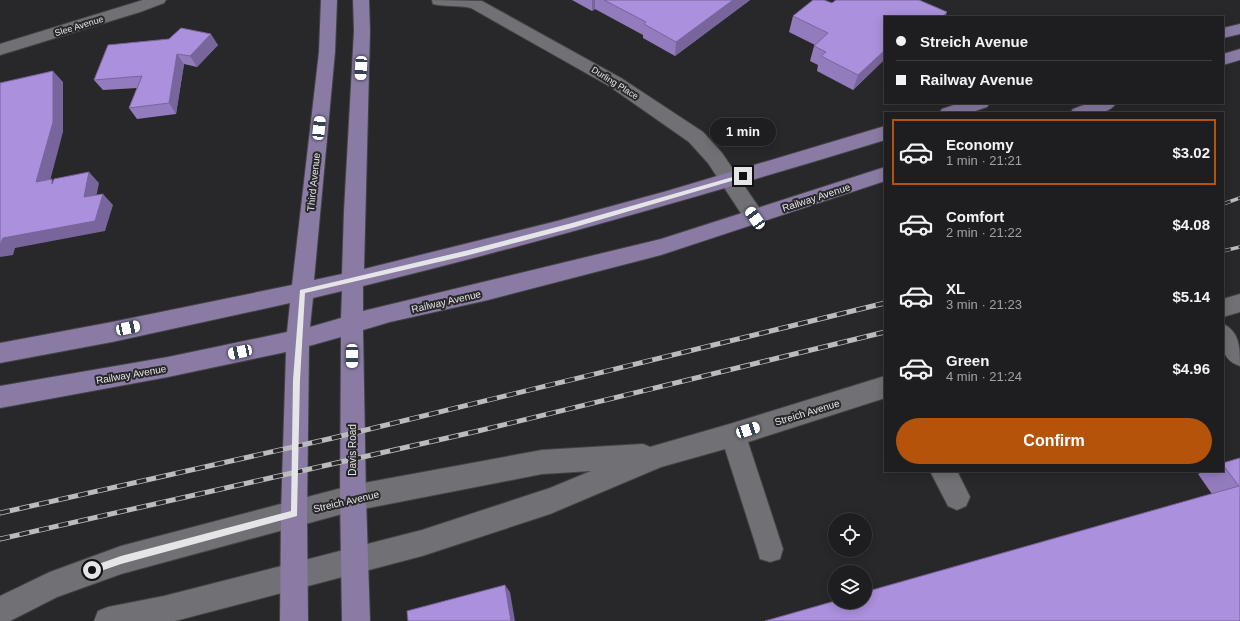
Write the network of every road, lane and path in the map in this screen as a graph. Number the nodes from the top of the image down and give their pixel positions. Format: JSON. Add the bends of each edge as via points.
{"nodes":[{"id":1,"x":158,"y":0,"type":"edge"},
{"id":2,"x":329,"y":0,"type":"edge"},
{"id":3,"x":361,"y":0,"type":"edge"},
{"id":4,"x":439,"y":1,"type":"edge"},
{"id":5,"x":1240,"y":29,"type":"edge"},
{"id":6,"x":1224,"y":33,"type":"edge"},
{"id":7,"x":0,"y":50,"type":"edge"},
{"id":8,"x":1240,"y":54,"type":"edge"},
{"id":9,"x":1224,"y":60,"type":"edge"},
{"id":10,"x":978,"y":104,"type":"edge"},
{"id":11,"x":1104,"y":104,"type":"edge"},
{"id":12,"x":951,"y":112,"type":"edge"},
{"id":13,"x":1082,"y":112,"type":"edge"},
{"id":14,"x":884,"y":133,"type":"edge"},
{"id":15,"x":884,"y":174,"type":"edge"},
{"id":16,"x":729,"y":180,"type":"junction"},
{"id":17,"x":755,"y":218,"type":"junction"},
{"id":18,"x":352,"y":280,"type":"junction"},
{"id":19,"x":302,"y":291,"type":"junction"},
{"id":20,"x":1240,"y":303,"type":"edge"},
{"id":21,"x":1224,"y":308,"type":"edge"},
{"id":22,"x":352,"y":324,"type":"junction"},
{"id":23,"x":1224,"y":335,"type":"edge"},
{"id":24,"x":298,"y":340,"type":"junction"},
{"id":25,"x":0,"y":353,"type":"edge"},
{"id":26,"x":1240,"y":356,"type":"edge"},
{"id":27,"x":884,"y":387,"type":"edge"},
{"id":28,"x":0,"y":397,"type":"edge"},
{"id":29,"x":733,"y":435,"type":"junction"},
{"id":30,"x":659,"y":454,"type":"junction"},
{"id":31,"x":943,"y":472,"type":"edge"},
{"id":32,"x":957,"y":497,"type":"dead end"},
{"id":33,"x":353,"y":498,"type":"junction"},
{"id":34,"x":294,"y":514,"type":"junction"},
{"id":35,"x":770,"y":549,"type":"dead end"},
{"id":36,"x":354,"y":561,"type":"junction"},
{"id":37,"x":294,"y":575,"type":"junction"},
{"id":38,"x":0,"y":611,"type":"edge"},
{"id":39,"x":108,"y":621,"type":"edge"},
{"id":40,"x":294,"y":621,"type":"edge"},
{"id":41,"x":356,"y":621,"type":"edge"}],
"edges":[{"from":1,"to":7,"type":"street","name":"Slee Avenue"},
{"from":2,"to":19,"type":"main road","name":"Third Avenue","via":[[327,52]]},
{"from":3,"to":18,"type":"main road"},
{"from":4,"to":16,"type":"street","name":"Durling Place","via":[[476,4],[615,82],[696,137],[715,158]]},
{"from":5,"to":6,"type":"main road"},
{"from":8,"to":9,"type":"main road"},
{"from":10,"to":12,"type":"main road"},
{"from":11,"to":13,"type":"main road"},
{"from":14,"to":16,"type":"main road"},
{"from":15,"to":17,"type":"main road","name":"Railway Avenue"},
{"from":16,"to":17,"type":"street","name":"Durling Place"},
{"from":16,"to":18,"type":"main road","via":[[572,225]]},
{"from":17,"to":22,"type":"main road","name":"Railway Avenue","via":[[654,249]]},
{"from":18,"to":19,"type":"main road"},
{"from":18,"to":22,"type":"main road","name":"Davis Road"},
{"from":19,"to":24,"type":"main road"},
{"from":19,"to":25,"type":"main road","via":[[210,312]]},
{"from":20,"to":21,"type":"street"},
{"from":22,"to":24,"type":"main road","name":"Railway Avenue"},
{"from":22,"to":33,"type":"main road","name":"Davis Road"},
{"from":23,"to":26,"type":"street"},
{"from":24,"to":28,"type":"main road","name":"Railway Avenue","via":[[168,367]]},
{"from":24,"to":34,"type":"main road"},
{"from":27,"to":29,"type":"street","name":"Streich Avenue"},
{"from":29,"to":30,"type":"street","name":"Streich Avenue"},
{"from":29,"to":35,"type":"street"},
{"from":30,"to":33,"type":"street","name":"Streich Avenue","via":[[542,462]]},
{"from":30,"to":36,"type":"street","name":"Streich Avenue","via":[[550,501],[422,543]]},
{"from":31,"to":32,"type":"street"},
{"from":33,"to":34,"type":"street","name":"Streich Avenue"},
{"from":33,"to":36,"type":"main road","name":"Davis Road"},
{"from":34,"to":37,"type":"main road"},
{"from":34,"to":38,"type":"street","name":"Streich Avenue","via":[[121,560],[50,586]]},
{"from":36,"to":37,"type":"street","name":"Streich Avenue"},
{"from":36,"to":41,"type":"main road","name":"Davis Road"},
{"from":37,"to":39,"type":"street","name":"Streich Avenue","via":[[164,610]]},
{"from":37,"to":40,"type":"main road"}]}
